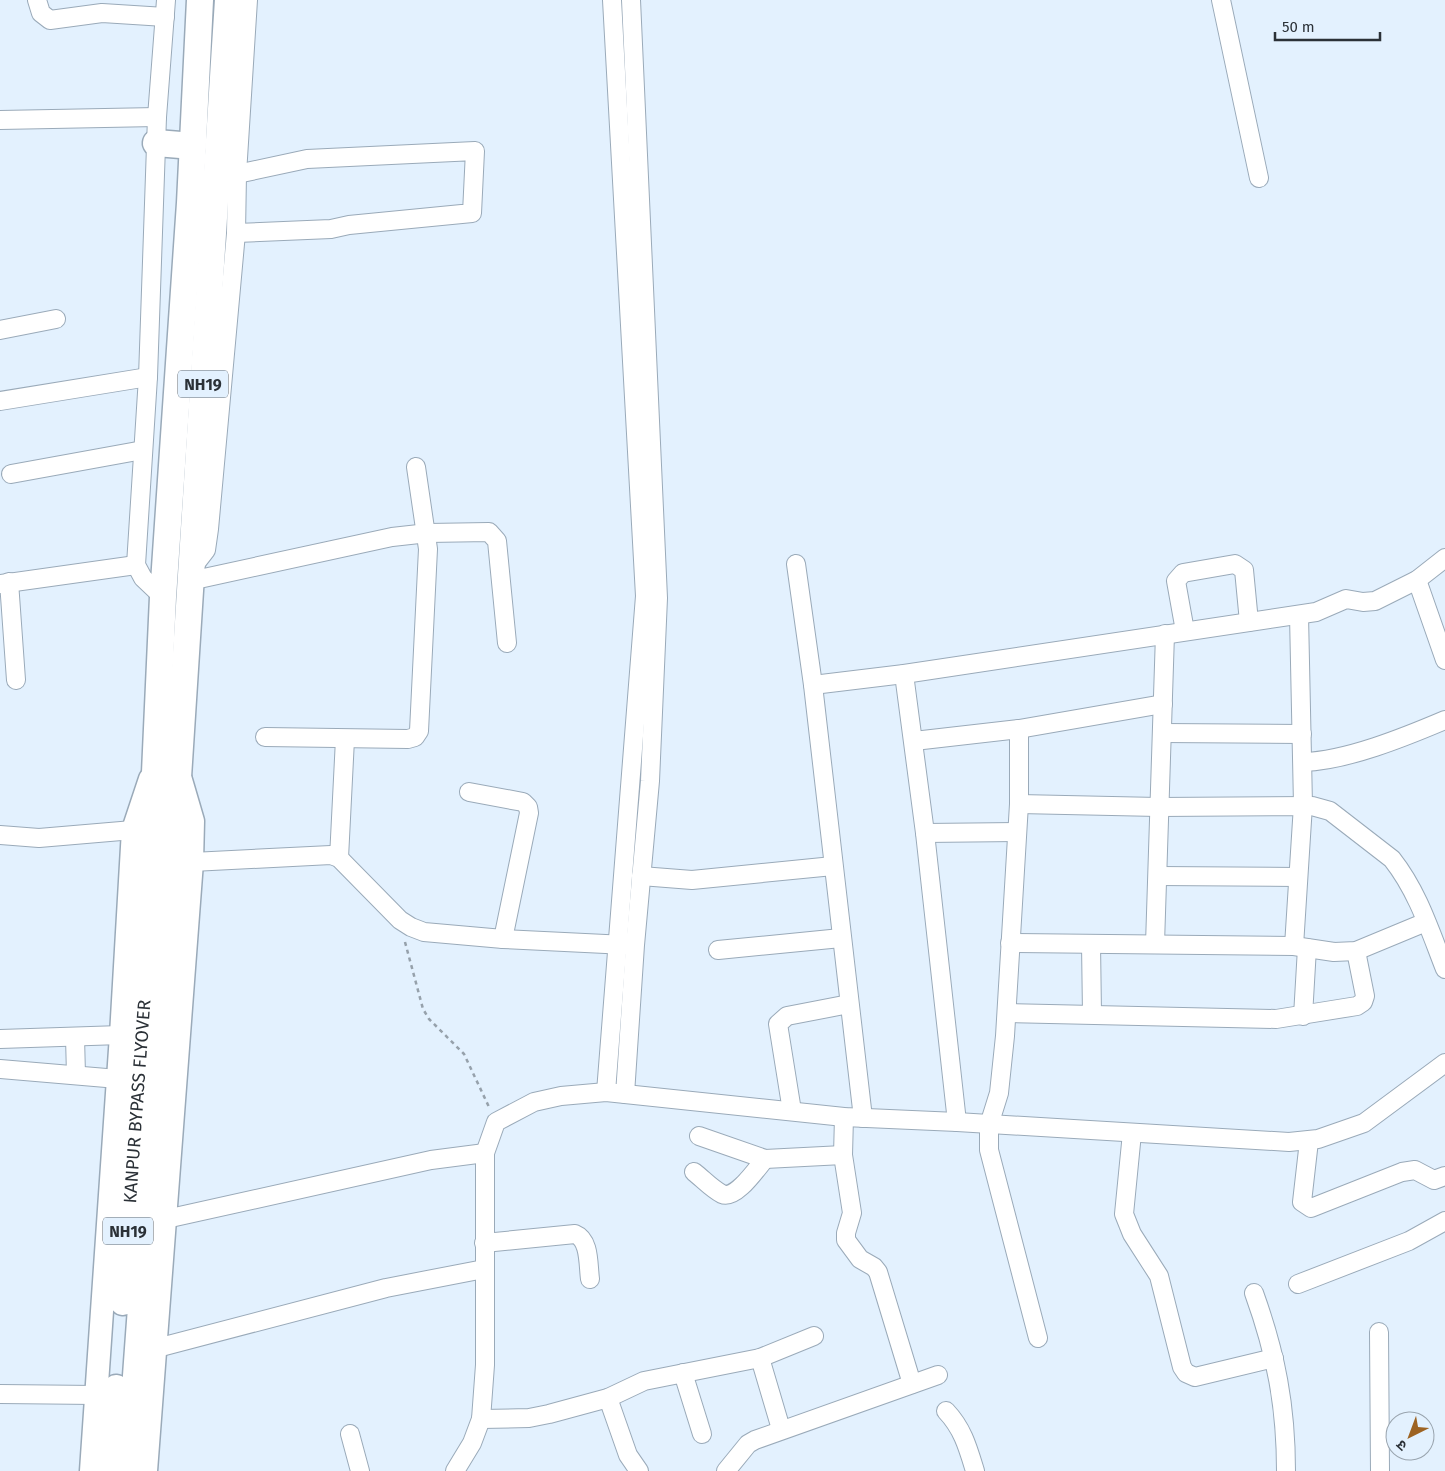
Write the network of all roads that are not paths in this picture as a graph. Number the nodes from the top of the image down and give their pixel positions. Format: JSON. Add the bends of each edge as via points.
{"nodes":[{"id":1,"x":38,"y":0,"type":"edge"},
{"id":2,"x":200,"y":0,"type":"edge"},
{"id":3,"x":228,"y":0,"type":"edge"},
{"id":4,"x":248,"y":0,"type":"edge"},
{"id":5,"x":612,"y":0,"type":"edge"},
{"id":6,"x":631,"y":0,"type":"edge"},
{"id":7,"x":1221,"y":0,"type":"edge"},
{"id":8,"x":113,"y":6,"type":"edge"},
{"id":9,"x":166,"y":9,"type":"edge"},
{"id":10,"x":0,"y":120,"type":"edge"},
{"id":11,"x":157,"y":130,"type":"junction"},
{"id":12,"x":193,"y":146,"type":"junction"},
{"id":13,"x":237,"y":174,"type":"junction"},
{"id":14,"x":1259,"y":178,"type":"dead end"},
{"id":15,"x":202,"y":205,"type":"junction"},
{"id":16,"x":236,"y":233,"type":"junction"},
{"id":17,"x":56,"y":319,"type":"dead end"},
{"id":18,"x":0,"y":330,"type":"edge"},
{"id":19,"x":148,"y":376,"type":"junction"},
{"id":20,"x":0,"y":401,"type":"edge"},
{"id":21,"x":143,"y":450,"type":"junction"},
{"id":22,"x":416,"y":467,"type":"dead end"},
{"id":23,"x":11,"y":474,"type":"dead end"},
{"id":24,"x":428,"y":533,"type":"junction"},
{"id":25,"x":1445,"y":558,"type":"edge"},
{"id":26,"x":796,"y":564,"type":"dead end"},
{"id":27,"x":136,"y":565,"type":"junction"},
{"id":28,"x":190,"y":575,"type":"junction"},
{"id":29,"x":1417,"y":580,"type":"junction"},
{"id":30,"x":4,"y":583,"type":"edge"},
{"id":31,"x":163,"y":597,"type":"junction"},
{"id":32,"x":1298,"y":615,"type":"junction"},
{"id":33,"x":1249,"y":622,"type":"junction"},
{"id":34,"x":1185,"y":631,"type":"junction"},
{"id":35,"x":1165,"y":634,"type":"junction"},
{"id":36,"x":507,"y":643,"type":"dead end"},
{"id":37,"x":1445,"y":660,"type":"edge"},
{"id":38,"x":904,"y":674,"type":"junction"},
{"id":39,"x":16,"y":680,"type":"dead end"},
{"id":40,"x":813,"y":685,"type":"junction"},
{"id":41,"x":1163,"y":704,"type":"junction"},
{"id":42,"x":1445,"y":720,"type":"edge"},
{"id":43,"x":1019,"y":729,"type":"junction"},
{"id":44,"x":1163,"y":732,"type":"junction"},
{"id":45,"x":1302,"y":734,"type":"junction"},
{"id":46,"x":265,"y":737,"type":"dead end"},
{"id":47,"x":345,"y":738,"type":"junction"},
{"id":48,"x":914,"y":741,"type":"junction"},
{"id":49,"x":1303,"y":762,"type":"junction"},
{"id":50,"x":166,"y":765,"type":"junction"},
{"id":51,"x":469,"y":792,"type":"dead end"},
{"id":52,"x":1018,"y":804,"type":"junction"},
{"id":53,"x":1303,"y":806,"type":"junction"},
{"id":54,"x":1158,"y":807,"type":"junction"},
{"id":55,"x":133,"y":830,"type":"junction"},
{"id":56,"x":1017,"y":832,"type":"junction"},
{"id":57,"x":925,"y":833,"type":"junction"},
{"id":58,"x":0,"y":835,"type":"edge"},
{"id":59,"x":339,"y":858,"type":"junction"},
{"id":60,"x":192,"y":862,"type":"junction"},
{"id":61,"x":833,"y":866,"type":"junction"},
{"id":62,"x":641,"y":876,"type":"junction"},
{"id":63,"x":1158,"y":876,"type":"junction"},
{"id":64,"x":1297,"y":877,"type":"junction"},
{"id":65,"x":1426,"y":922,"type":"junction"},
{"id":66,"x":841,"y":938,"type":"junction"},
{"id":67,"x":502,"y":939,"type":"junction"},
{"id":68,"x":1010,"y":943,"type":"junction"},
{"id":69,"x":616,"y":944,"type":"junction"},
{"id":70,"x":1091,"y":944,"type":"junction"},
{"id":71,"x":1155,"y":944,"type":"junction"},
{"id":72,"x":635,"y":945,"type":"junction"},
{"id":73,"x":1300,"y":947,"type":"junction"},
{"id":74,"x":718,"y":950,"type":"dead end"},
{"id":75,"x":1356,"y":951,"type":"junction"},
{"id":76,"x":1445,"y":969,"type":"edge"},
{"id":77,"x":154,"y":993,"type":"junction"},
{"id":78,"x":849,"y":1004,"type":"junction"},
{"id":79,"x":1007,"y":1013,"type":"junction"},
{"id":80,"x":1092,"y":1014,"type":"junction"},
{"id":81,"x":1303,"y":1016,"type":"junction"},
{"id":82,"x":121,"y":1036,"type":"junction"},
{"id":83,"x":75,"y":1037,"type":"junction"},
{"id":84,"x":0,"y":1039,"type":"edge"},
{"id":85,"x":1445,"y":1063,"type":"edge"},
{"id":86,"x":0,"y":1069,"type":"edge"},
{"id":87,"x":76,"y":1075,"type":"junction"},
{"id":88,"x":118,"y":1079,"type":"junction"},
{"id":89,"x":606,"y":1092,"type":"junction"},
{"id":90,"x":625,"y":1094,"type":"junction"},
{"id":91,"x":792,"y":1111,"type":"junction"},
{"id":92,"x":844,"y":1117,"type":"junction"},
{"id":93,"x":863,"y":1118,"type":"junction"},
{"id":94,"x":957,"y":1122,"type":"junction"},
{"id":95,"x":989,"y":1125,"type":"junction"},
{"id":96,"x":1132,"y":1132,"type":"junction"},
{"id":97,"x":699,"y":1136,"type":"dead end"},
{"id":98,"x":1309,"y":1141,"type":"junction"},
{"id":99,"x":485,"y":1153,"type":"junction"},
{"id":100,"x":843,"y":1155,"type":"junction"},
{"id":101,"x":765,"y":1158,"type":"junction"},
{"id":102,"x":694,"y":1172,"type":"dead end"},
{"id":103,"x":1445,"y":1176,"type":"edge"},
{"id":104,"x":166,"y":1219,"type":"junction"},
{"id":105,"x":1445,"y":1221,"type":"edge"},
{"id":106,"x":484,"y":1242,"type":"junction"},
{"id":107,"x":484,"y":1269,"type":"junction"},
{"id":108,"x":590,"y":1279,"type":"dead end"},
{"id":109,"x":1298,"y":1284,"type":"dead end"},
{"id":110,"x":1254,"y":1293,"type":"dead end"},
{"id":111,"x":1379,"y":1332,"type":"dead end"},
{"id":112,"x":814,"y":1336,"type":"dead end"},
{"id":113,"x":1038,"y":1338,"type":"dead end"},
{"id":114,"x":156,"y":1348,"type":"junction"},
{"id":115,"x":760,"y":1358,"type":"junction"},
{"id":116,"x":1274,"y":1358,"type":"junction"},
{"id":117,"x":682,"y":1373,"type":"junction"},
{"id":118,"x":938,"y":1375,"type":"dead end"},
{"id":119,"x":912,"y":1384,"type":"junction"},
{"id":120,"x":0,"y":1394,"type":"edge"},
{"id":121,"x":96,"y":1395,"type":"junction"},
{"id":122,"x":608,"y":1398,"type":"junction"},
{"id":123,"x":946,"y":1411,"type":"dead end"},
{"id":124,"x":481,"y":1418,"type":"junction"},
{"id":125,"x":781,"y":1429,"type":"junction"},
{"id":126,"x":350,"y":1434,"type":"dead end"},
{"id":127,"x":702,"y":1434,"type":"dead end"},
{"id":128,"x":91,"y":1471,"type":"edge"},
{"id":129,"x":110,"y":1471,"type":"edge"},
{"id":130,"x":128,"y":1471,"type":"edge"},
{"id":131,"x":146,"y":1471,"type":"edge"},
{"id":132,"x":360,"y":1471,"type":"edge"},
{"id":133,"x":455,"y":1471,"type":"edge"},
{"id":134,"x":639,"y":1471,"type":"edge"},
{"id":135,"x":726,"y":1471,"type":"edge"},
{"id":136,"x":975,"y":1471,"type":"edge"},
{"id":137,"x":1286,"y":1471,"type":"edge"},
{"id":138,"x":1380,"y":1471,"type":"edge"}],
"edges":[{"from":1,"to":8,"type":"street","via":[[42,13],[50,20]]},
{"from":2,"to":12,"type":"highway","number":"NH19"},
{"from":3,"to":15,"type":"highway","number":"NH19"},
{"from":4,"to":13,"type":"street"},
{"from":5,"to":69,"type":"street","via":[[645,596]]},
{"from":6,"to":62,"type":"street","via":[[658,598],[650,782]]},
{"from":7,"to":14,"type":"street"},
{"from":8,"to":9,"type":"street"},
{"from":9,"to":11,"type":"street"},
{"from":10,"to":11,"type":"street"},
{"from":11,"to":12,"type":"highway"},
{"from":11,"to":19,"type":"street"},
{"from":12,"to":15,"type":"highway","number":"NH19"},
{"from":13,"to":16,"type":"street"},
{"from":13,"to":16,"type":"street","via":[[306,159],[475,151],[472,213],[331,229]]},
{"from":15,"to":28,"type":"highway","number":"NH19"},
{"from":15,"to":31,"type":"highway","number":"NH19"},
{"from":16,"to":28,"type":"street","via":[[209,529],[206,550]]},
{"from":17,"to":18,"type":"street"},
{"from":19,"to":20,"type":"street"},
{"from":19,"to":21,"type":"street"},
{"from":21,"to":23,"type":"street"},
{"from":21,"to":27,"type":"street"},
{"from":22,"to":24,"type":"street"},
{"from":24,"to":28,"type":"street"},
{"from":24,"to":36,"type":"street","via":[[481,532],[494,536]]},
{"from":24,"to":47,"type":"street","via":[[419,731],[408,739]]},
{"from":25,"to":29,"type":"street"},
{"from":26,"to":40,"type":"street"},
{"from":27,"to":30,"type":"street"},
{"from":27,"to":31,"type":"street","via":[[143,578]]},
{"from":28,"to":50,"type":"highway","number":"NH19"},
{"from":29,"to":32,"type":"street","via":[[1375,601],[1346,599],[1316,612]]},
{"from":29,"to":37,"type":"street"},
{"from":30,"to":39,"type":"street"},
{"from":31,"to":50,"type":"highway","number":"NH19"},
{"from":32,"to":33,"type":"street"},
{"from":32,"to":45,"type":"street"},
{"from":33,"to":34,"type":"street"},
{"from":33,"to":34,"type":"street","via":[[1244,570],[1236,564],[1178,576],[1176,582]]},
{"from":34,"to":35,"type":"street"},
{"from":35,"to":38,"type":"street"},
{"from":35,"to":41,"type":"street"},
{"from":38,"to":40,"type":"street"},
{"from":38,"to":48,"type":"street"},
{"from":40,"to":61,"type":"street"},
{"from":41,"to":43,"type":"street"},
{"from":41,"to":44,"type":"street"},
{"from":42,"to":49,"type":"street","via":[[1394,740]]},
{"from":43,"to":48,"type":"street"},
{"from":43,"to":52,"type":"street"},
{"from":44,"to":45,"type":"street"},
{"from":44,"to":54,"type":"street"},
{"from":45,"to":49,"type":"street"},
{"from":46,"to":47,"type":"street"},
{"from":47,"to":59,"type":"street"},
{"from":48,"to":57,"type":"street"},
{"from":49,"to":53,"type":"street"},
{"from":50,"to":55,"type":"main road"},
{"from":50,"to":60,"type":"main road","via":[[193,821]]},
{"from":50,"to":77,"type":"highway","name":"KANPUR BYPASS FLYOVER","number":"NH19"},
{"from":51,"to":67,"type":"street","via":[[523,802],[528,807]]},
{"from":52,"to":54,"type":"street"},
{"from":52,"to":56,"type":"street"},
{"from":53,"to":54,"type":"street"},
{"from":53,"to":64,"type":"street"},
{"from":53,"to":65,"type":"street","via":[[1330,811],[1392,859],[1413,889]]},
{"from":54,"to":63,"type":"street"},
{"from":55,"to":58,"type":"street","via":[[39,838]]},
{"from":55,"to":82,"type":"main road"},
{"from":56,"to":57,"type":"street"},
{"from":56,"to":68,"type":"street"},
{"from":57,"to":94,"type":"street"},
{"from":59,"to":60,"type":"street","via":[[323,854]]},
{"from":59,"to":67,"type":"street","via":[[410,927],[424,932]]},
{"from":60,"to":104,"type":"main road"},
{"from":61,"to":62,"type":"street","via":[[707,880]]},
{"from":61,"to":66,"type":"street"},
{"from":62,"to":72,"type":"street"},
{"from":63,"to":64,"type":"street"},
{"from":63,"to":71,"type":"street"},
{"from":64,"to":73,"type":"street"},
{"from":65,"to":75,"type":"street"},
{"from":65,"to":76,"type":"street"},
{"from":66,"to":74,"type":"street"},
{"from":66,"to":78,"type":"street"},
{"from":67,"to":69,"type":"street"},
{"from":68,"to":70,"type":"street"},
{"from":68,"to":79,"type":"street"},
{"from":69,"to":72,"type":"street"},
{"from":69,"to":89,"type":"street"},
{"from":70,"to":71,"type":"street"},
{"from":70,"to":80,"type":"street"},
{"from":71,"to":73,"type":"street"},
{"from":72,"to":90,"type":"street"},
{"from":73,"to":75,"type":"street","via":[[1344,953]]},
{"from":73,"to":81,"type":"street"},
{"from":75,"to":81,"type":"street","via":[[1365,996],[1363,1002],[1357,1006]]},
{"from":77,"to":129,"type":"highway","name":"KANPUR BYPASS FLYOVER","number":"NH19"},
{"from":77,"to":130,"type":"highway","name":"KANPUR BYPASS FLYOVER","number":"NH19"},
{"from":78,"to":91,"type":"street","via":[[787,1016],[778,1024]]},
{"from":78,"to":93,"type":"street"},
{"from":79,"to":80,"type":"street"},
{"from":79,"to":95,"type":"street","via":[[999,1094]]},
{"from":80,"to":81,"type":"street","via":[[1276,1019]]},
{"from":82,"to":83,"type":"street"},
{"from":82,"to":88,"type":"main road"},
{"from":83,"to":84,"type":"street"},
{"from":83,"to":87,"type":"street"},
{"from":85,"to":98,"type":"street","via":[[1364,1123]]},
{"from":86,"to":87,"type":"street"},
{"from":87,"to":88,"type":"street"},
{"from":88,"to":121,"type":"main road"},
{"from":89,"to":90,"type":"street"},
{"from":89,"to":99,"type":"street","via":[[534,1102],[496,1122]]},
{"from":90,"to":91,"type":"street"},
{"from":91,"to":92,"type":"street"},
{"from":92,"to":93,"type":"street"},
{"from":92,"to":100,"type":"street"},
{"from":93,"to":94,"type":"street"},
{"from":94,"to":95,"type":"street"},
{"from":95,"to":96,"type":"street"},
{"from":95,"to":113,"type":"street","via":[[992,1165]]},
{"from":96,"to":98,"type":"street"},
{"from":96,"to":116,"type":"street","via":[[1124,1214],[1132,1234],[1159,1276],[1182,1367],[1186,1373],[1195,1376]]},
{"from":97,"to":101,"type":"street"},
{"from":98,"to":103,"type":"street","via":[[1302,1202],[1311,1208],[1402,1172],[1415,1170],[1434,1180]]},
{"from":99,"to":104,"type":"street","via":[[431,1160]]},
{"from":99,"to":106,"type":"street"},
{"from":100,"to":101,"type":"street"},
{"from":100,"to":119,"type":"street","via":[[852,1213],[846,1240],[855,1254],[878,1272]]},
{"from":101,"to":102,"type":"street","via":[[737,1192],[730,1195],[723,1194]]},
{"from":104,"to":114,"type":"main road"},
{"from":105,"to":109,"type":"street","via":[[1409,1241]]},
{"from":106,"to":107,"type":"street"},
{"from":106,"to":108,"type":"street","via":[[582,1236]]},
{"from":107,"to":114,"type":"street","via":[[386,1288]]},
{"from":107,"to":124,"type":"street","via":[[485,1365]]},
{"from":110,"to":116,"type":"street"},
{"from":111,"to":138,"type":"street"},
{"from":112,"to":115,"type":"street"},
{"from":114,"to":131,"type":"main road"},
{"from":115,"to":117,"type":"street"},
{"from":115,"to":125,"type":"street"},
{"from":116,"to":137,"type":"street","via":[[1283,1399]]},
{"from":117,"to":122,"type":"street","via":[[644,1381]]},
{"from":117,"to":127,"type":"street"},
{"from":118,"to":119,"type":"street"},
{"from":119,"to":125,"type":"street"},
{"from":120,"to":121,"type":"street"},
{"from":121,"to":128,"type":"main road"},
{"from":122,"to":124,"type":"street","via":[[529,1418]]},
{"from":122,"to":134,"type":"street","via":[[628,1455]]},
{"from":123,"to":136,"type":"street","via":[[965,1437]]},
{"from":124,"to":133,"type":"street","via":[[472,1443]]},
{"from":125,"to":135,"type":"street","via":[[748,1444]]},
{"from":126,"to":132,"type":"street"}]}
